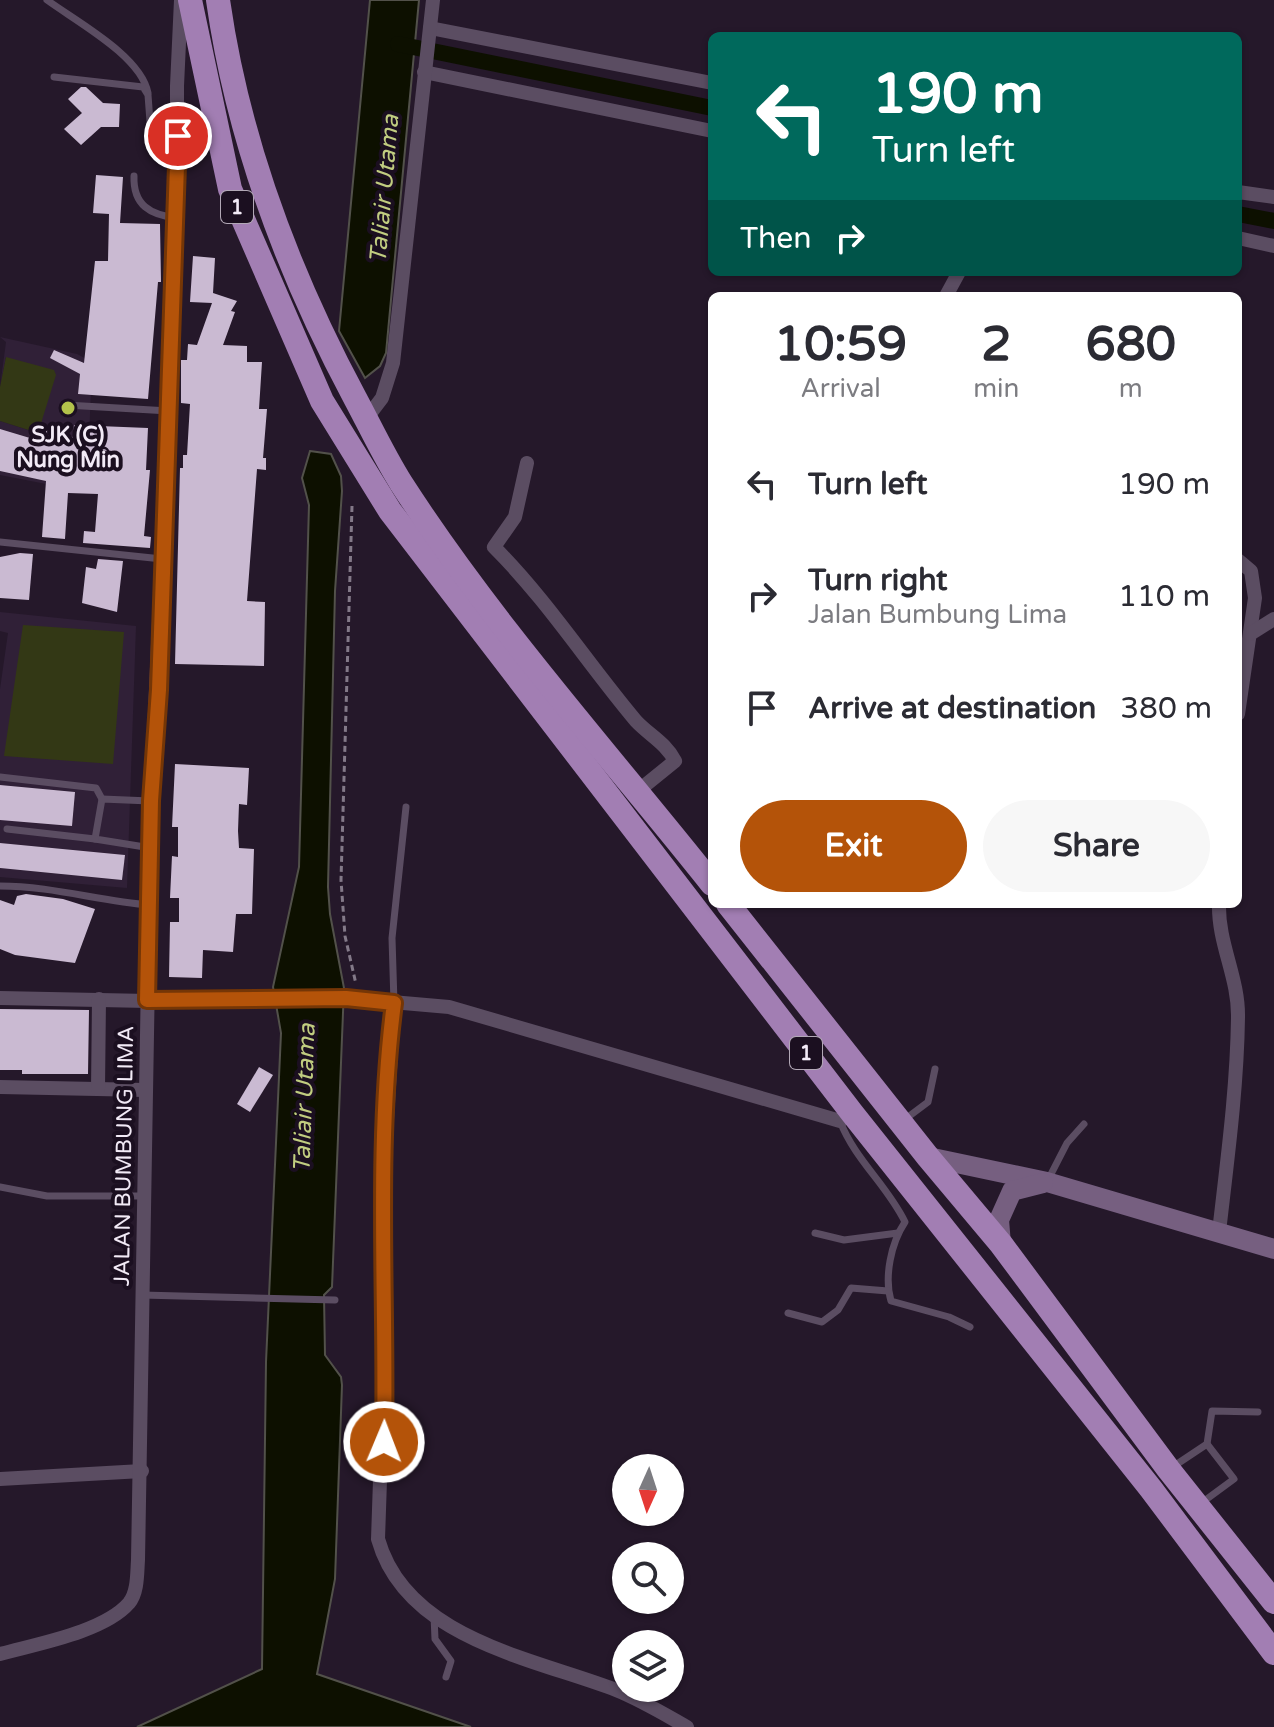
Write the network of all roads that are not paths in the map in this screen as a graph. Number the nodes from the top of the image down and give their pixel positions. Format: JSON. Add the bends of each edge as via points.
{"nodes":[{"id":1,"x":47,"y":0,"type":"edge"},
{"id":2,"x":181,"y":0,"type":"edge"},
{"id":3,"x":190,"y":0,"type":"edge"},
{"id":4,"x":218,"y":0,"type":"edge"},
{"id":5,"x":433,"y":0,"type":"edge"},
{"id":6,"x":429,"y":32,"type":"junction"},
{"id":7,"x":424,"y":68,"type":"junction"},
{"id":8,"x":54,"y":77,"type":"dead end"},
{"id":9,"x":708,"y":82,"type":"edge"},
{"id":10,"x":177,"y":86,"type":"junction"},
{"id":11,"x":148,"y":95,"type":"junction"},
{"id":12,"x":212,"y":117,"type":"junction"},
{"id":13,"x":708,"y":130,"type":"edge"},
{"id":14,"x":178,"y":167,"type":"junction"},
{"id":15,"x":134,"y":176,"type":"dead end"},
{"id":16,"x":1242,"y":193,"type":"edge"},
{"id":17,"x":1274,"y":197,"type":"edge"},
{"id":18,"x":177,"y":218,"type":"junction"},
{"id":19,"x":1242,"y":239,"type":"edge"},
{"id":20,"x":1274,"y":246,"type":"edge"},
{"id":21,"x":66,"y":405,"type":"dead end"},
{"id":22,"x":169,"y":411,"type":"junction"},
{"id":23,"x":363,"y":414,"type":"junction"},
{"id":24,"x":527,"y":463,"type":"dead end"},
{"id":25,"x":0,"y":542,"type":"edge"},
{"id":26,"x":164,"y":559,"type":"junction"},
{"id":27,"x":1242,"y":563,"type":"edge"},
{"id":28,"x":1274,"y":619,"type":"edge"},
{"id":29,"x":1250,"y":634,"type":"junction"},
{"id":30,"x":1242,"y":687,"type":"edge"},
{"id":31,"x":0,"y":777,"type":"edge"},
{"id":32,"x":643,"y":787,"type":"junction"},
{"id":33,"x":102,"y":799,"type":"junction"},
{"id":34,"x":151,"y":801,"type":"junction"},
{"id":35,"x":406,"y":807,"type":"dead end"},
{"id":36,"x":7,"y":829,"type":"dead end"},
{"id":37,"x":95,"y":839,"type":"junction"},
{"id":38,"x":151,"y":848,"type":"junction"},
{"id":39,"x":708,"y":878,"type":"edge"},
{"id":40,"x":0,"y":886,"type":"edge"},
{"id":41,"x":150,"y":905,"type":"junction"},
{"id":42,"x":731,"y":908,"type":"edge"},
{"id":43,"x":1219,"y":908,"type":"edge"},
{"id":44,"x":0,"y":998,"type":"edge"},
{"id":45,"x":99,"y":999,"type":"junction"},
{"id":46,"x":147,"y":1000,"type":"junction"},
{"id":47,"x":394,"y":1003,"type":"junction"},
{"id":48,"x":935,"y":1069,"type":"dead end"},
{"id":49,"x":0,"y":1087,"type":"edge"},
{"id":50,"x":98,"y":1089,"type":"junction"},
{"id":51,"x":145,"y":1090,"type":"junction"},
{"id":52,"x":846,"y":1117,"type":"junction"},
{"id":53,"x":902,"y":1121,"type":"junction"},
{"id":54,"x":1084,"y":1124,"type":"dead end"},
{"id":55,"x":928,"y":1157,"type":"junction"},
{"id":56,"x":1047,"y":1182,"type":"junction"},
{"id":57,"x":0,"y":1187,"type":"edge"},
{"id":58,"x":143,"y":1196,"type":"junction"},
{"id":59,"x":1219,"y":1232,"type":"junction"},
{"id":60,"x":815,"y":1233,"type":"dead end"},
{"id":61,"x":898,"y":1233,"type":"junction"},
{"id":62,"x":1001,"y":1244,"type":"junction"},
{"id":63,"x":1274,"y":1249,"type":"edge"},
{"id":64,"x":888,"y":1291,"type":"junction"},
{"id":65,"x":142,"y":1295,"type":"junction"},
{"id":66,"x":332,"y":1300,"type":"dead end"},
{"id":67,"x":788,"y":1313,"type":"dead end"},
{"id":68,"x":970,"y":1327,"type":"dead end"},
{"id":69,"x":1258,"y":1412,"type":"dead end"},
{"id":70,"x":1207,"y":1444,"type":"junction"},
{"id":71,"x":1169,"y":1470,"type":"junction"},
{"id":72,"x":142,"y":1471,"type":"junction"},
{"id":73,"x":0,"y":1479,"type":"edge"},
{"id":74,"x":1198,"y":1506,"type":"junction"},
{"id":75,"x":1274,"y":1602,"type":"edge"},
{"id":76,"x":434,"y":1616,"type":"junction"},
{"id":77,"x":1274,"y":1653,"type":"edge"},
{"id":78,"x":0,"y":1654,"type":"edge"},
{"id":79,"x":446,"y":1677,"type":"dead end"},
{"id":80,"x":687,"y":1727,"type":"edge"}],
"edges":[{"from":1,"to":11,"type":"lane","via":[[128,59],[145,78]]},
{"from":2,"to":10,"type":"street","name":"JALAN BUMBUNG LIMA"},
{"from":3,"to":12,"type":"highway","number":"1"},
{"from":4,"to":23,"type":"highway","number":"1","via":[[236,92],[268,205],[322,336]]},
{"from":5,"to":6,"type":"street"},
{"from":6,"to":7,"type":"street"},
{"from":6,"to":9,"type":"street"},
{"from":7,"to":13,"type":"street"},
{"from":7,"to":23,"type":"street","via":[[393,363],[382,398]]},
{"from":8,"to":11,"type":"lane","via":[[143,87]]},
{"from":10,"to":12,"type":"street","via":[[186,72],[198,77]]},
{"from":10,"to":14,"type":"street","name":"JALAN BUMBUNG LIMA"},
{"from":11,"to":14,"type":"lane","via":[[152,148]]},
{"from":12,"to":52,"type":"highway","number":"1","via":[[230,189],[322,401],[348,446],[435,573]]},
{"from":14,"to":18,"type":"street","name":"JALAN BUMBUNG LIMA"},
{"from":15,"to":18,"type":"lane","via":[[139,204]]},
{"from":16,"to":17,"type":"street"},
{"from":18,"to":22,"type":"street","name":"JALAN BUMBUNG LIMA"},
{"from":19,"to":20,"type":"street"},
{"from":21,"to":22,"type":"lane"},
{"from":22,"to":26,"type":"street","name":"JALAN BUMBUNG LIMA"},
{"from":23,"to":32,"type":"highway","number":"1","via":[[399,480],[460,569]]},
{"from":24,"to":32,"type":"street","via":[[515,517],[494,547],[537,593],[636,720],[671,752],[675,761]]},
{"from":25,"to":26,"type":"lane"},
{"from":26,"to":34,"type":"street","name":"JALAN BUMBUNG LIMA"},
{"from":27,"to":29,"type":"street","via":[[1255,583]]},
{"from":28,"to":29,"type":"street"},
{"from":29,"to":30,"type":"street"},
{"from":31,"to":33,"type":"lane","via":[[96,788]]},
{"from":32,"to":39,"type":"highway","number":"1"},
{"from":33,"to":34,"type":"lane"},
{"from":33,"to":37,"type":"lane"},
{"from":34,"to":38,"type":"street","name":"JALAN BUMBUNG LIMA"},
{"from":35,"to":47,"type":"lane","via":[[392,938]]},
{"from":36,"to":37,"type":"lane"},
{"from":37,"to":38,"type":"lane"},
{"from":38,"to":41,"type":"street","name":"JALAN BUMBUNG LIMA"},
{"from":40,"to":41,"type":"lane","via":[[66,889],[107,901]]},
{"from":41,"to":46,"type":"street","name":"JALAN BUMBUNG LIMA"},
{"from":42,"to":53,"type":"highway","number":"1"},
{"from":43,"to":59,"type":"street","via":[[1238,1018]]},
{"from":44,"to":45,"type":"street"},
{"from":45,"to":46,"type":"street"},
{"from":45,"to":50,"type":"street"},
{"from":46,"to":47,"type":"street","via":[[346,998]]},
{"from":46,"to":51,"type":"street","name":"JALAN BUMBUNG LIMA"},
{"from":47,"to":52,"type":"street","via":[[449,1007]]},
{"from":47,"to":76,"type":"street","via":[[381,1220],[386,1304],[378,1539],[391,1571]]},
{"from":48,"to":53,"type":"lane","via":[[928,1102]]},
{"from":49,"to":50,"type":"street"},
{"from":50,"to":51,"type":"street"},
{"from":51,"to":58,"type":"street","name":"JALAN BUMBUNG LIMA"},
{"from":52,"to":61,"type":"lane","via":[[856,1156],[891,1195],[905,1222]]},
{"from":52,"to":77,"type":"highway","number":"1","via":[[1151,1489]]},
{"from":53,"to":55,"type":"highway","number":"1"},
{"from":54,"to":56,"type":"lane","via":[[1067,1143]]},
{"from":55,"to":56,"type":"main road"},
{"from":55,"to":62,"type":"highway","number":"1"},
{"from":56,"to":59,"type":"main road"},
{"from":56,"to":62,"type":"main road","via":[[1012,1191],[999,1220]]},
{"from":57,"to":58,"type":"lane","via":[[47,1196]]},
{"from":58,"to":65,"type":"street","name":"JALAN BUMBUNG LIMA"},
{"from":59,"to":63,"type":"main road"},
{"from":60,"to":61,"type":"lane","via":[[844,1240]]},
{"from":61,"to":64,"type":"lane"},
{"from":62,"to":71,"type":"highway","number":"1"},
{"from":64,"to":67,"type":"lane","via":[[851,1288],[838,1310],[822,1322]]},
{"from":64,"to":68,"type":"lane","via":[[899,1306]]},
{"from":65,"to":66,"type":"lane"},
{"from":65,"to":72,"type":"street","name":"JALAN BUMBUNG LIMA"},
{"from":69,"to":70,"type":"lane","via":[[1212,1411]]},
{"from":70,"to":71,"type":"lane"},
{"from":70,"to":74,"type":"lane","via":[[1234,1479]]},
{"from":71,"to":74,"type":"highway","number":"1"},
{"from":72,"to":73,"type":"street"},
{"from":72,"to":78,"type":"street","name":"JALAN BUMBUNG LIMA","via":[[138,1560],[130,1602],[99,1623]]},
{"from":74,"to":75,"type":"highway","number":"1"},
{"from":76,"to":79,"type":"lane","via":[[435,1639],[451,1661]]},
{"from":76,"to":80,"type":"street","via":[[472,1637],[620,1692]]}]}
